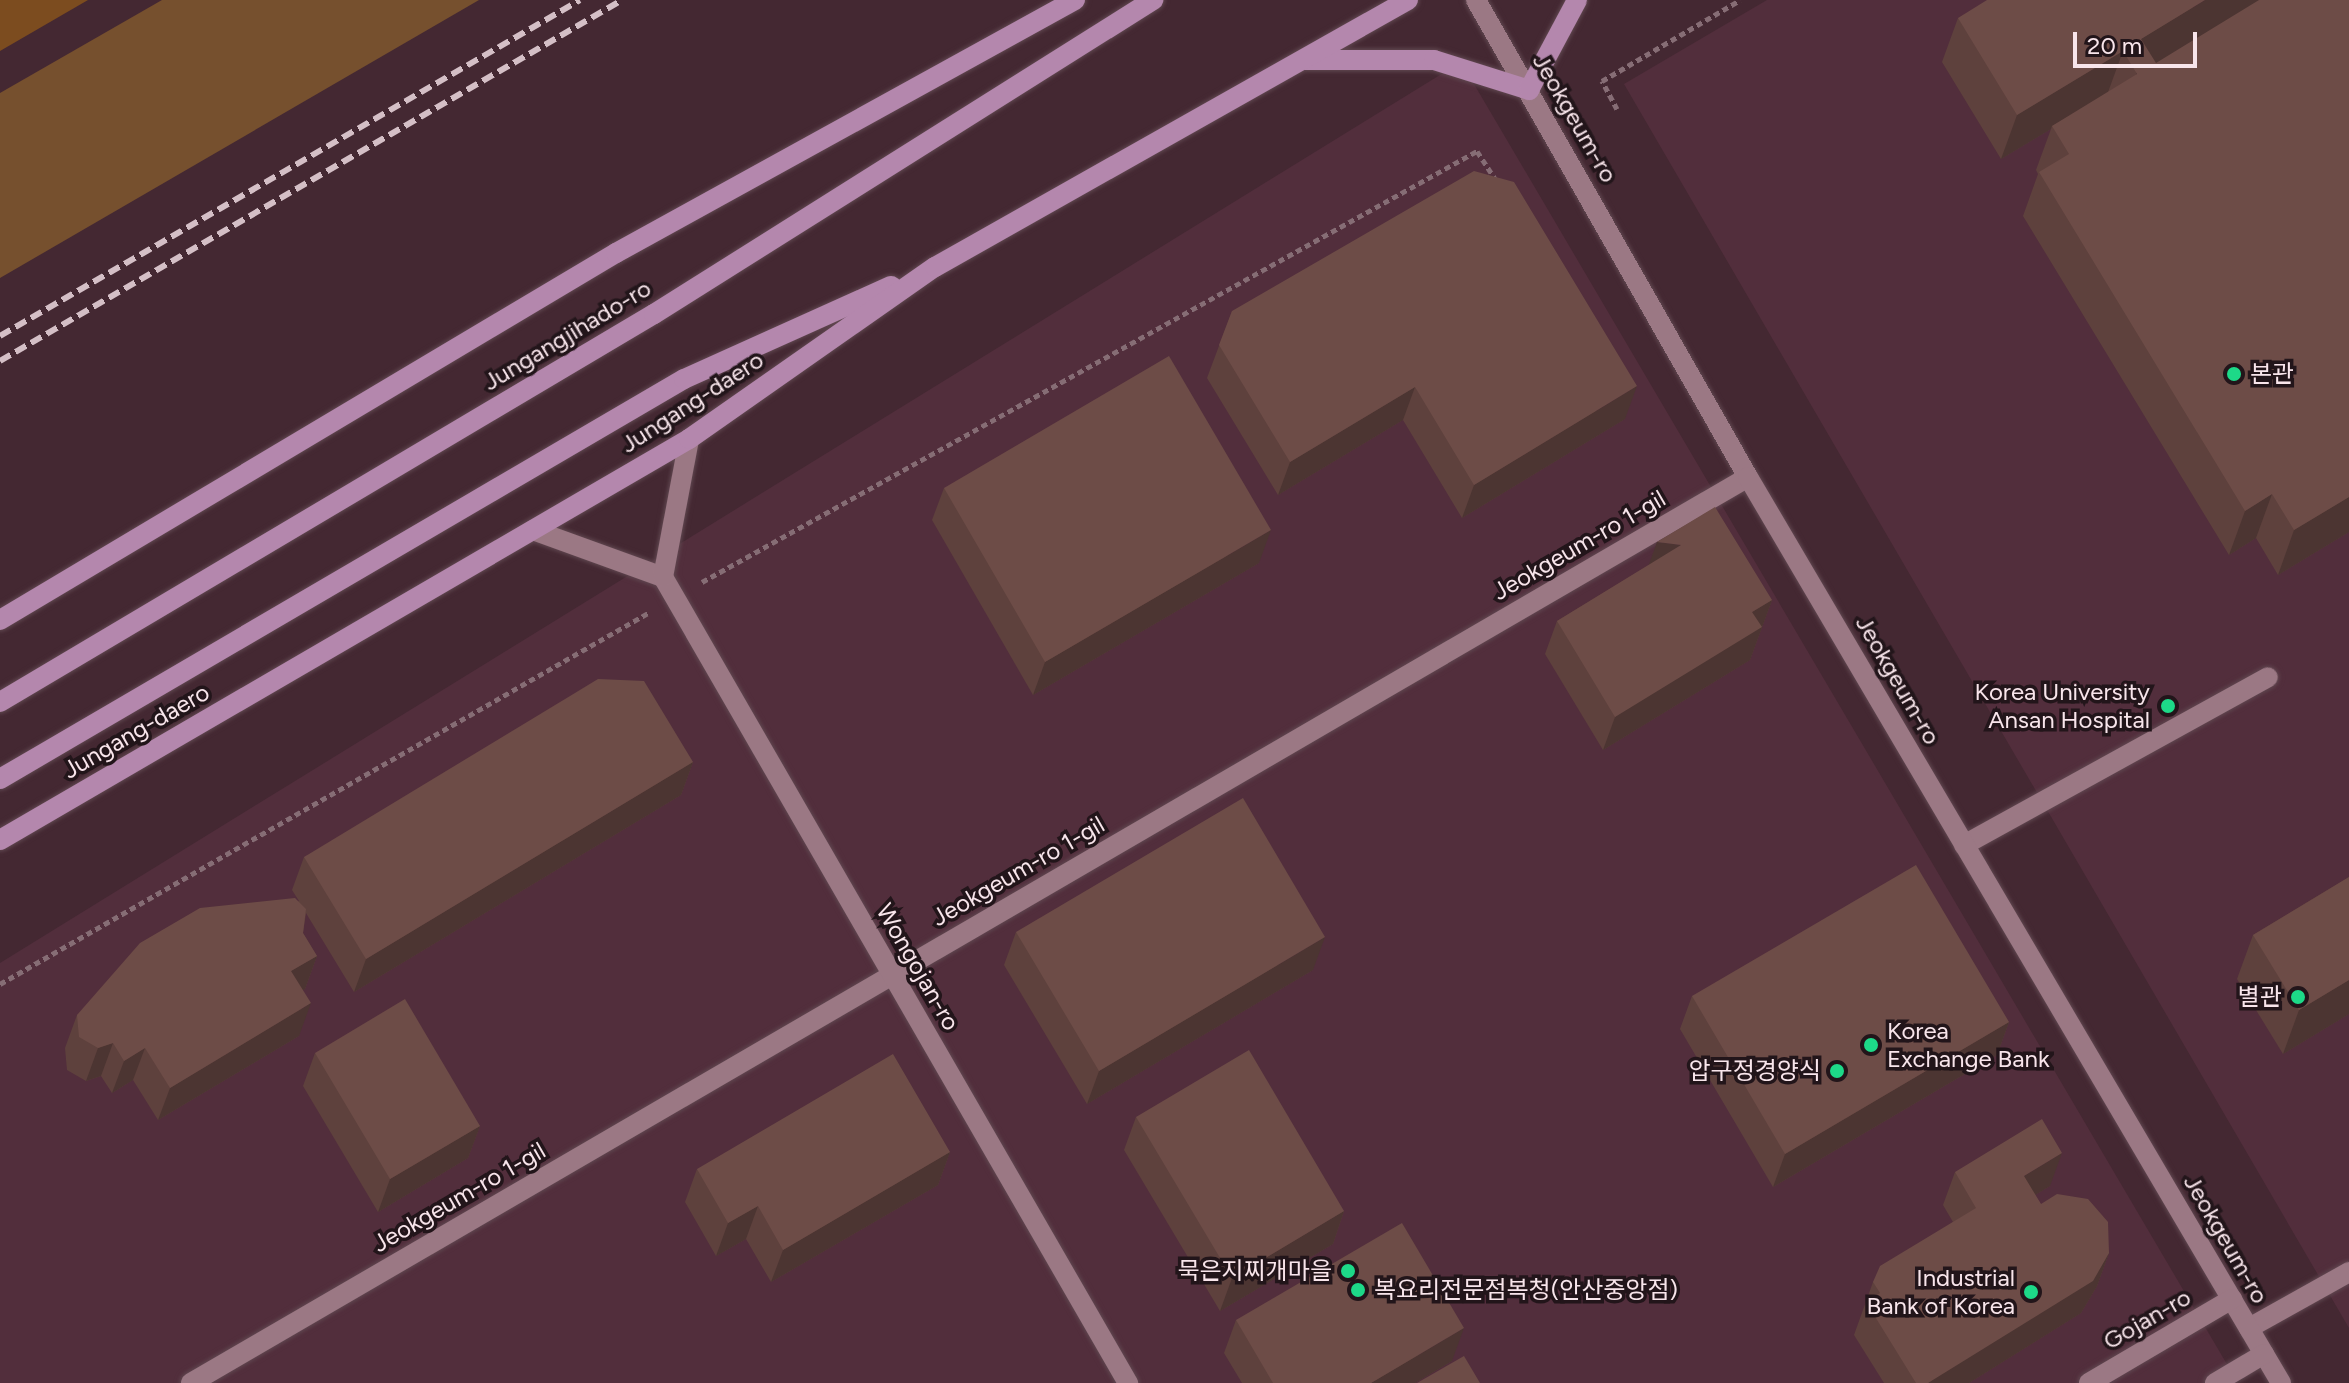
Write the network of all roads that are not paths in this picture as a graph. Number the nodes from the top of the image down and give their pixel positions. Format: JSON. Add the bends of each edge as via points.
{"nodes":[{"id":1,"x":1075,"y":0,"type":"edge"},
{"id":2,"x":1153,"y":0,"type":"edge"},
{"id":3,"x":1408,"y":0,"type":"edge"},
{"id":4,"x":1476,"y":0,"type":"edge"},
{"id":5,"x":1577,"y":0,"type":"edge"},
{"id":6,"x":1301,"y":60,"type":"junction"},
{"id":7,"x":1529,"y":90,"type":"junction"},
{"id":8,"x":935,"y":267,"type":"junction"},
{"id":9,"x":689,"y":439,"type":"junction"},
{"id":10,"x":1748,"y":477,"type":"junction"},
{"id":11,"x":533,"y":530,"type":"junction"},
{"id":12,"x":663,"y":577,"type":"junction"},
{"id":13,"x":0,"y":620,"type":"edge"},
{"id":14,"x":2268,"y":677,"type":"dead end"},
{"id":15,"x":0,"y":702,"type":"edge"},
{"id":16,"x":0,"y":779,"type":"edge"},
{"id":17,"x":0,"y":840,"type":"edge"},
{"id":18,"x":1964,"y":845,"type":"junction"},
{"id":19,"x":892,"y":975,"type":"junction"},
{"id":20,"x":2349,"y":1272,"type":"edge"},
{"id":21,"x":2232,"y":1299,"type":"junction"},
{"id":22,"x":2249,"y":1328,"type":"junction"},
{"id":23,"x":2264,"y":1354,"type":"junction"},
{"id":24,"x":191,"y":1383,"type":"edge"},
{"id":25,"x":1128,"y":1383,"type":"edge"},
{"id":26,"x":2089,"y":1383,"type":"edge"},
{"id":27,"x":2215,"y":1383,"type":"edge"},
{"id":28,"x":2281,"y":1383,"type":"edge"}],
"edges":[{"from":1,"to":13,"type":"main road","via":[[616,253]]},
{"from":2,"to":15,"type":"main road","name":"Jungangjihado-ro","via":[[654,314]]},
{"from":3,"to":6,"type":"main road","name":"Jungang-daero"},
{"from":4,"to":7,"type":"street","name":"Jeokgeum-ro"},
{"from":5,"to":7,"type":"main road"},
{"from":6,"to":7,"type":"main road","via":[[1434,60]]},
{"from":6,"to":8,"type":"main road","name":"Jungang-daero"},
{"from":7,"to":10,"type":"street","name":"Jeokgeum-ro"},
{"from":8,"to":9,"type":"main road","name":"Jungang-daero"},
{"from":8,"to":16,"type":"main road","via":[[684,379]]},
{"from":9,"to":11,"type":"main road","name":"Jungang-daero"},
{"from":9,"to":12,"type":"street"},
{"from":10,"to":18,"type":"street","name":"Jeokgeum-ro"},
{"from":10,"to":19,"type":"street","name":"Jeokgeum-ro 1-gil"},
{"from":11,"to":12,"type":"street"},
{"from":11,"to":17,"type":"main road","name":"Jungang-daero"},
{"from":12,"to":19,"type":"street","name":"Wongojan-ro"},
{"from":14,"to":18,"type":"street"},
{"from":18,"to":21,"type":"street","name":"Jeokgeum-ro"},
{"from":19,"to":24,"type":"street","name":"Jeokgeum-ro 1-gil"},
{"from":19,"to":25,"type":"street","name":"Wongojan-ro"},
{"from":20,"to":22,"type":"street"},
{"from":21,"to":22,"type":"street","name":"Jeokgeum-ro"},
{"from":21,"to":26,"type":"street","name":"Gojan-ro"},
{"from":22,"to":23,"type":"street","name":"Jeokgeum-ro"},
{"from":23,"to":27,"type":"street"},
{"from":23,"to":28,"type":"street","name":"Jeokgeum-ro"}]}
